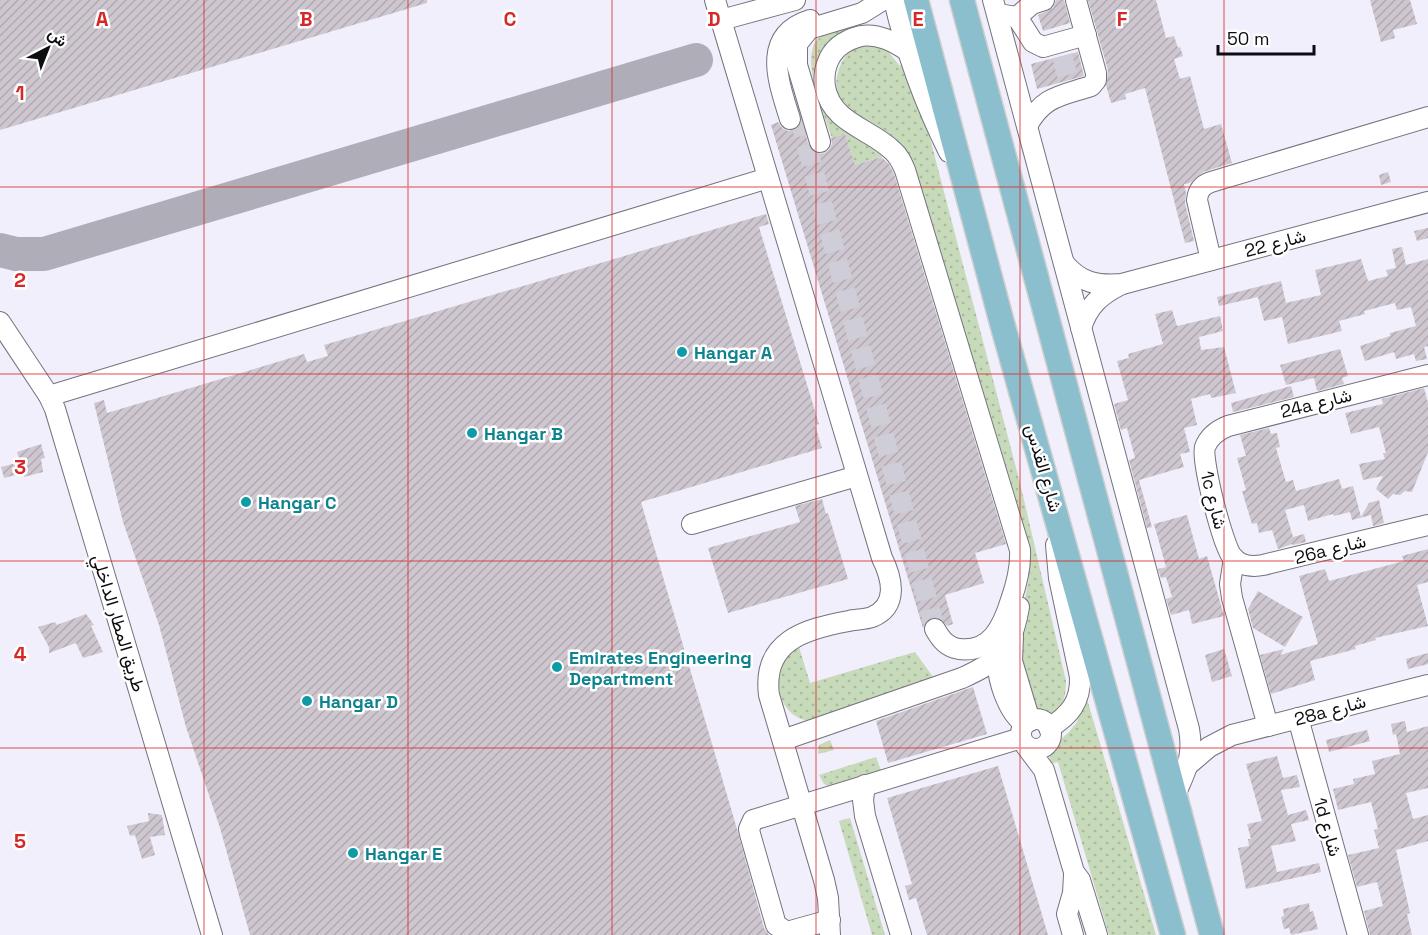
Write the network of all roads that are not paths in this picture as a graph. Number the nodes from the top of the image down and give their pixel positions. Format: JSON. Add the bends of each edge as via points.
{"nodes":[{"id":1,"x":716,"y":0,"type":"edge"},
{"id":2,"x":795,"y":0,"type":"edge"},
{"id":3,"x":863,"y":0,"type":"edge"},
{"id":4,"x":884,"y":0,"type":"edge"},
{"id":5,"x":894,"y":0,"type":"edge"},
{"id":6,"x":916,"y":0,"type":"edge"},
{"id":7,"x":962,"y":0,"type":"edge"},
{"id":8,"x":1044,"y":0,"type":"edge"},
{"id":9,"x":1076,"y":0,"type":"edge"},
{"id":10,"x":994,"y":7,"type":"edge"},
{"id":11,"x":1017,"y":17,"type":"junction"},
{"id":12,"x":722,"y":20,"type":"junction"},
{"id":13,"x":1086,"y":35,"type":"junction"},
{"id":14,"x":908,"y":51,"type":"junction"},
{"id":15,"x":1428,"y":117,"type":"edge"},
{"id":16,"x":795,"y":118,"type":"tunnel mouth"},
{"id":17,"x":1027,"y":126,"type":"junction"},
{"id":18,"x":825,"y":140,"type":"dead end"},
{"id":19,"x":962,"y":173,"type":"junction"},
{"id":20,"x":768,"y":178,"type":"junction"},
{"id":21,"x":1428,"y":202,"type":"edge"},
{"id":22,"x":1211,"y":260,"type":"junction"},
{"id":23,"x":1064,"y":263,"type":"junction"},
{"id":24,"x":1122,"y":284,"type":"junction"},
{"id":25,"x":0,"y":322,"type":"edge"},
{"id":26,"x":1081,"y":328,"type":"junction"},
{"id":27,"x":1428,"y":375,"type":"edge"},
{"id":28,"x":49,"y":396,"type":"junction"},
{"id":29,"x":1208,"y":441,"type":"joint"},
{"id":30,"x":858,"y":476,"type":"junction"},
{"id":31,"x":1054,"y":503,"type":"junction"},
{"id":32,"x":692,"y":524,"type":"dead end"},
{"id":33,"x":1428,"y":525,"type":"edge"},
{"id":34,"x":1234,"y":558,"type":"junction"},
{"id":35,"x":1018,"y":578,"type":"junction"},
{"id":36,"x":935,"y":629,"type":"tunnel mouth"},
{"id":37,"x":1013,"y":635,"type":"junction"},
{"id":38,"x":999,"y":657,"type":"junction"},
{"id":39,"x":1428,"y":684,"type":"edge"},
{"id":40,"x":1186,"y":718,"type":"junction"},
{"id":41,"x":1298,"y":718,"type":"junction"},
{"id":42,"x":1268,"y":726,"type":"junction"},
{"id":43,"x":1033,"y":733,"type":"junction"},
{"id":44,"x":1233,"y":735,"type":"junction"},
{"id":45,"x":783,"y":741,"type":"junction"},
{"id":46,"x":1189,"y":764,"type":"junction"},
{"id":47,"x":866,"y":785,"type":"junction"},
{"id":48,"x":1175,"y":795,"type":"junction"},
{"id":49,"x":802,"y":804,"type":"junction"},
{"id":50,"x":1074,"y":872,"type":"junction"},
{"id":51,"x":830,"y":928,"type":"edge"},
{"id":52,"x":1095,"y":929,"type":"edge"},
{"id":53,"x":1072,"y":932,"type":"edge"},
{"id":54,"x":212,"y":935,"type":"edge"},
{"id":55,"x":901,"y":935,"type":"edge"},
{"id":56,"x":1173,"y":935,"type":"edge"},
{"id":57,"x":1212,"y":935,"type":"edge"},
{"id":58,"x":1358,"y":935,"type":"edge"}],
"edges":[{"from":1,"to":12,"type":"street"},
{"from":2,"to":12,"type":"street"},
{"from":3,"to":16,"type":"street","via":[[794,26],[783,39],[777,75]]},
{"from":4,"to":18,"type":"street","via":[[862,13],[824,24],[809,40],[806,59]]},
{"from":5,"to":14,"type":"street"},
{"from":6,"to":19,"type":"main road","name":"شارع القدس"},
{"from":7,"to":48,"type":"main road"},
{"from":8,"to":11,"type":"street","via":[[1032,4]]},
{"from":9,"to":13,"type":"street"},
{"from":10,"to":11,"type":"street"},
{"from":10,"to":17,"type":"street"},
{"from":11,"to":13,"type":"street","via":[[1032,42],[1043,47],[1060,50]]},
{"from":12,"to":20,"type":"street"},
{"from":13,"to":17,"type":"street","via":[[1095,80],[1091,86],[1071,86],[1043,104]]},
{"from":14,"to":19,"type":"street","via":[[939,132]]},
{"from":14,"to":35,"type":"street","via":[[876,36],[866,35],[843,43],[824,71],[826,94],[837,114],[888,146],[905,170],[1019,541]]},
{"from":15,"to":22,"type":"street","via":[[1202,186],[1197,200]]},
{"from":17,"to":23,"type":"street"},
{"from":19,"to":31,"type":"main road","name":"شارع القدس"},
{"from":20,"to":28,"type":"street"},
{"from":20,"to":30,"type":"street"},
{"from":21,"to":22,"type":"street","name":"شارع 22"},
{"from":22,"to":24,"type":"street","name":"شارع 22"},
{"from":23,"to":24,"type":"street","name":"شارع 22","via":[[1089,283]]},
{"from":23,"to":26,"type":"street"},
{"from":24,"to":26,"type":"street","name":"شارع 22","via":[[1097,299]]},
{"from":25,"to":28,"type":"street","name":"طريق المطار الداخلي"},
{"from":26,"to":40,"type":"street"},
{"from":27,"to":29,"type":"street","name":"24a شارع","via":[[1228,426]]},
{"from":28,"to":54,"type":"street","name":"طريق المطار الداخلي"},
{"from":29,"to":34,"type":"street","name":"1c شارع","via":[[1204,462],[1224,542]]},
{"from":30,"to":32,"type":"street"},
{"from":30,"to":45,"type":"street","via":[[882,558],[876,597],[850,620],[788,640],[776,653],[767,679]]},
{"from":31,"to":43,"type":"street","via":[[1059,578],[1080,688],[1067,716]]},
{"from":31,"to":56,"type":"main road","name":"شارع القدس"},
{"from":33,"to":34,"type":"street","name":"26a شارع","via":[[1263,566],[1247,566]]},
{"from":34,"to":42,"type":"street","via":[[1232,598]]},
{"from":35,"to":36,"type":"street","via":[[1003,625],[988,643],[965,650],[953,648],[945,644]]},
{"from":35,"to":37,"type":"street","via":[[1022,595]]},
{"from":37,"to":38,"type":"street"},
{"from":37,"to":43,"type":"street","via":[[1012,661]]},
{"from":38,"to":43,"type":"street","via":[[998,670],[1009,707]]},
{"from":38,"to":45,"type":"street","via":[[962,678]]},
{"from":39,"to":41,"type":"street","name":"28a شارع"},
{"from":40,"to":44,"type":"street","name":"28a شارع","via":[[1202,731]]},
{"from":40,"to":46,"type":"street","via":[[1191,741]]},
{"from":41,"to":42,"type":"street","name":"28a شارع"},
{"from":41,"to":58,"type":"street","name":"1d شارع"},
{"from":42,"to":44,"type":"street","name":"28a شارع"},
{"from":43,"to":47,"type":"street"},
{"from":43,"to":50,"type":"street"},
{"from":44,"to":46,"type":"street","name":"28a شارع","via":[[1209,747]]},
{"from":45,"to":49,"type":"street"},
{"from":46,"to":48,"type":"street"},
{"from":47,"to":49,"type":"street"},
{"from":47,"to":55,"type":"street","via":[[863,808]]},
{"from":48,"to":57,"type":"main road"},
{"from":49,"to":51,"type":"street","via":[[824,880]]},
{"from":49,"to":51,"type":"street","via":[[753,820],[750,834],[776,925],[787,932]]},
{"from":50,"to":52,"type":"street"},
{"from":50,"to":53,"type":"street","via":[[1067,914]]},
{"from":52,"to":53,"type":"street","via":[[1081,923]]}]}
